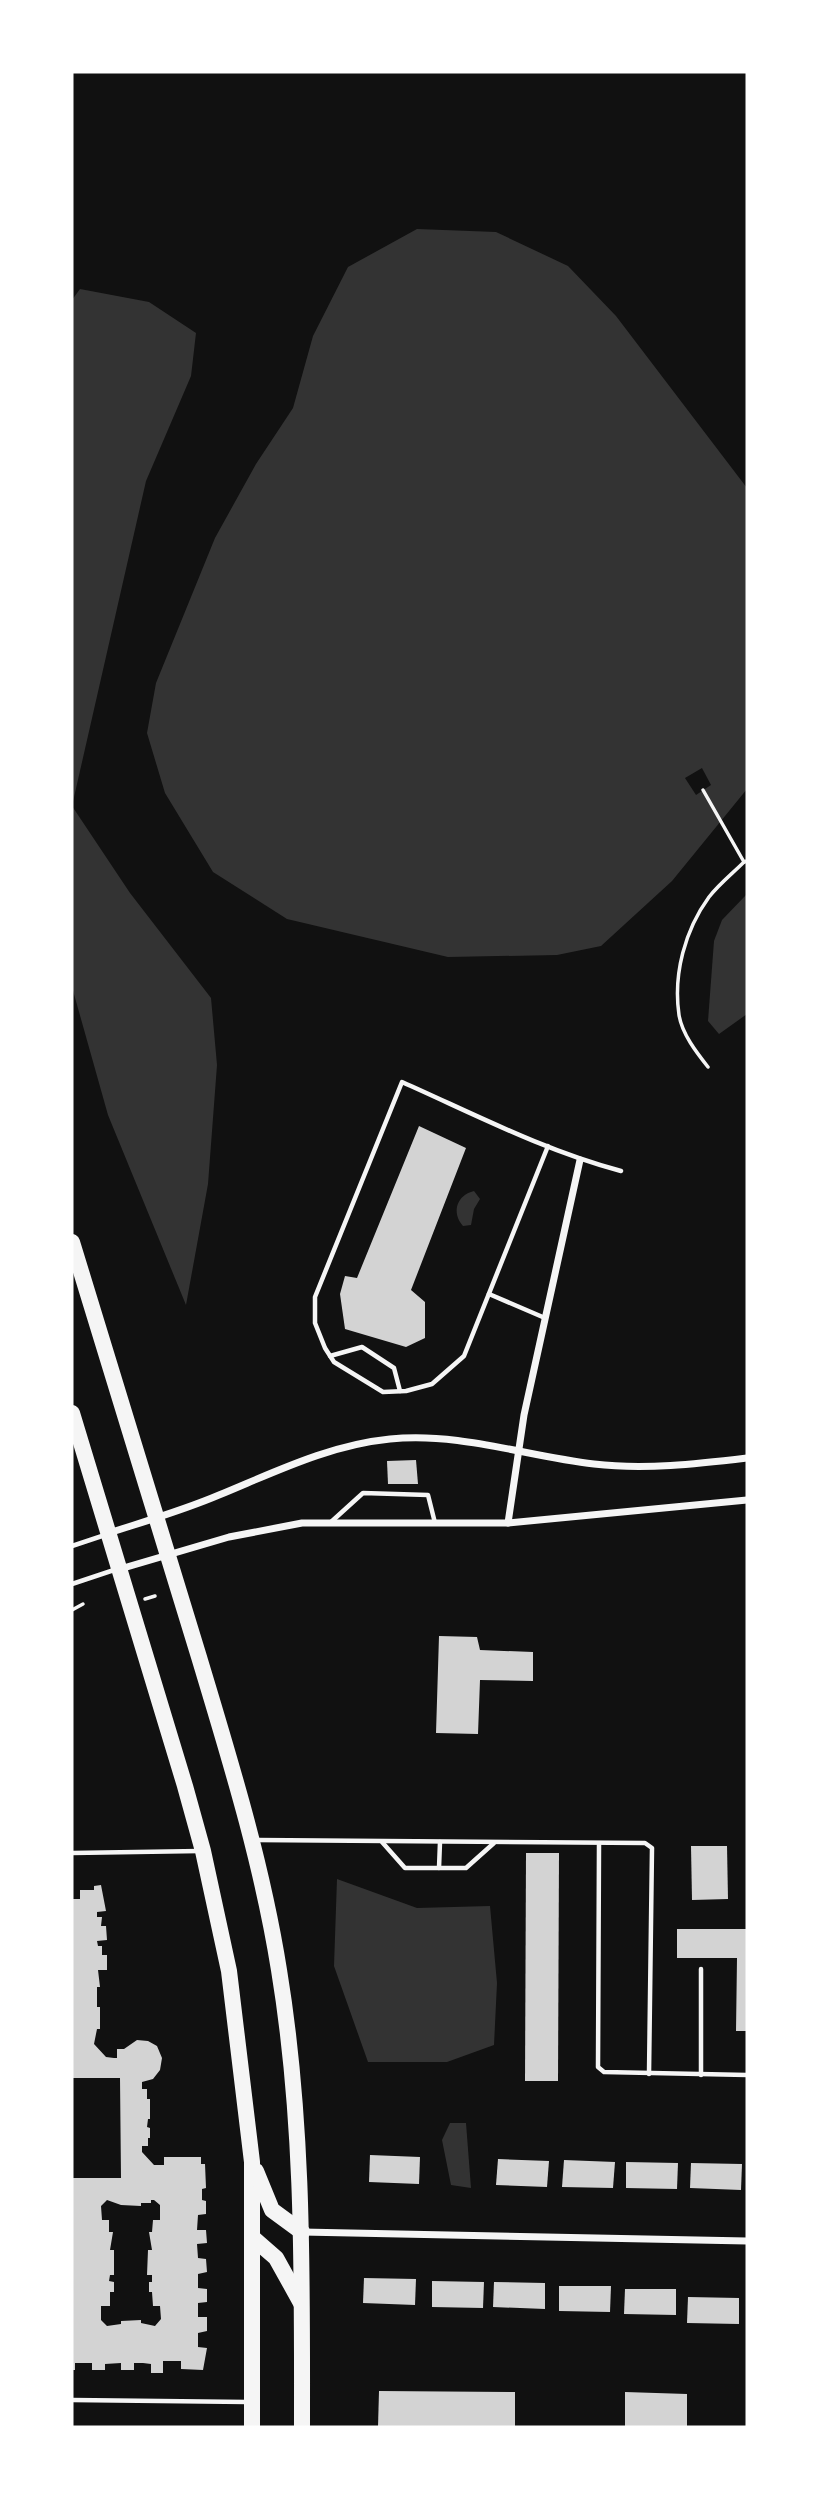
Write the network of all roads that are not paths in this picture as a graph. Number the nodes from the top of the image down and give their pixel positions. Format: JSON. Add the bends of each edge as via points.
{"nodes":[{"id":1,"x":548,"y":1146,"type":"junction"},
{"id":2,"x":580,"y":1160,"type":"junction"},
{"id":3,"x":621,"y":1171,"type":"dead end"},
{"id":4,"x":72,"y":1242,"type":"edge"},
{"id":5,"x":489,"y":1294,"type":"junction"},
{"id":6,"x":545,"y":1318,"type":"junction"},
{"id":7,"x":330,"y":1356,"type":"junction"},
{"id":8,"x":401,"y":1391,"type":"junction"},
{"id":9,"x":72,"y":1413,"type":"edge"},
{"id":10,"x":518,"y":1450,"type":"junction"},
{"id":11,"x":747,"y":1458,"type":"edge"},
{"id":12,"x":747,"y":1500,"type":"edge"},
{"id":13,"x":156,"y":1517,"type":"junction"},
{"id":14,"x":331,"y":1522,"type":"junction"},
{"id":15,"x":435,"y":1523,"type":"junction"},
{"id":16,"x":508,"y":1523,"type":"junction"},
{"id":17,"x":109,"y":1534,"type":"junction"},
{"id":18,"x":72,"y":1546,"type":"edge"},
{"id":19,"x":168,"y":1555,"type":"junction"},
{"id":20,"x":120,"y":1569,"type":"junction"},
{"id":21,"x":72,"y":1584,"type":"edge"},
{"id":22,"x":253,"y":1840,"type":"junction"},
{"id":23,"x":381,"y":1841,"type":"junction"},
{"id":24,"x":440,"y":1842,"type":"junction"},
{"id":25,"x":494,"y":1843,"type":"junction"},
{"id":26,"x":599,"y":1845,"type":"junction"},
{"id":27,"x":203,"y":1851,"type":"junction"},
{"id":28,"x":72,"y":1853,"type":"edge"},
{"id":29,"x":439,"y":1868,"type":"junction"},
{"id":30,"x":701,"y":1969,"type":"dead end"},
{"id":31,"x":649,"y":2074,"type":"junction"},
{"id":32,"x":701,"y":2075,"type":"junction"},
{"id":33,"x":747,"y":2075,"type":"edge"},
{"id":34,"x":252,"y":2162,"type":"junction"},
{"id":35,"x":302,"y":2231,"type":"junction"},
{"id":36,"x":252,"y":2237,"type":"junction"},
{"id":37,"x":747,"y":2241,"type":"edge"},
{"id":38,"x":302,"y":2306,"type":"junction"},
{"id":39,"x":72,"y":2400,"type":"edge"},
{"id":40,"x":252,"y":2402,"type":"junction"},
{"id":41,"x":252,"y":2427,"type":"edge"},
{"id":42,"x":302,"y":2427,"type":"edge"}],
"edges":[{"from":1,"to":2,"type":"lane"},
{"from":1,"to":5,"type":"lane"},
{"from":1,"to":7,"type":"lane","via":[[402,1082],[314,1297],[315,1323]]},
{"from":2,"to":3,"type":"lane"},
{"from":2,"to":6,"type":"street"},
{"from":4,"to":13,"type":"main road"},
{"from":5,"to":6,"type":"lane"},
{"from":5,"to":8,"type":"lane","via":[[464,1356],[432,1384]]},
{"from":6,"to":10,"type":"street"},
{"from":7,"to":8,"type":"lane","via":[[383,1392]]},
{"from":7,"to":8,"type":"lane","via":[[362,1347],[394,1368]]},
{"from":9,"to":17,"type":"main road"},
{"from":10,"to":11,"type":"street","via":[[595,1464],[687,1465]]},
{"from":10,"to":13,"type":"street","via":[[446,1437],[351,1444]]},
{"from":10,"to":16,"type":"street"},
{"from":12,"to":16,"type":"street"},
{"from":13,"to":17,"type":"street"},
{"from":13,"to":19,"type":"main road"},
{"from":14,"to":15,"type":"street"},
{"from":14,"to":15,"type":"lane","via":[[363,1493],[428,1495]]},
{"from":14,"to":19,"type":"street","via":[[262,1529]]},
{"from":15,"to":16,"type":"street"},
{"from":17,"to":18,"type":"lane"},
{"from":17,"to":20,"type":"main road"},
{"from":19,"to":20,"type":"street"},
{"from":19,"to":22,"type":"main road"},
{"from":20,"to":21,"type":"lane"},
{"from":20,"to":27,"type":"main road"},
{"from":22,"to":23,"type":"lane"},
{"from":22,"to":35,"type":"main road","via":[[289,2036]]},
{"from":23,"to":24,"type":"lane"},
{"from":23,"to":29,"type":"lane","via":[[405,1868]]},
{"from":24,"to":25,"type":"lane"},
{"from":24,"to":29,"type":"lane"},
{"from":25,"to":26,"type":"lane"},
{"from":25,"to":29,"type":"lane","via":[[466,1868]]},
{"from":26,"to":31,"type":"lane","via":[[598,2067],[604,2072]]},
{"from":26,"to":31,"type":"lane","via":[[645,1843],[652,1849]]},
{"from":27,"to":28,"type":"lane"},
{"from":27,"to":34,"type":"main road","via":[[229,1971]]},
{"from":30,"to":32,"type":"lane"},
{"from":31,"to":32,"type":"lane"},
{"from":32,"to":33,"type":"lane"},
{"from":34,"to":35,"type":"main road","via":[[272,2210]]},
{"from":34,"to":36,"type":"main road"},
{"from":35,"to":37,"type":"street"},
{"from":35,"to":38,"type":"main road"},
{"from":36,"to":38,"type":"main road","via":[[276,2258]]},
{"from":36,"to":40,"type":"main road"},
{"from":38,"to":42,"type":"main road"},
{"from":39,"to":40,"type":"lane"},
{"from":40,"to":41,"type":"main road"}]}
